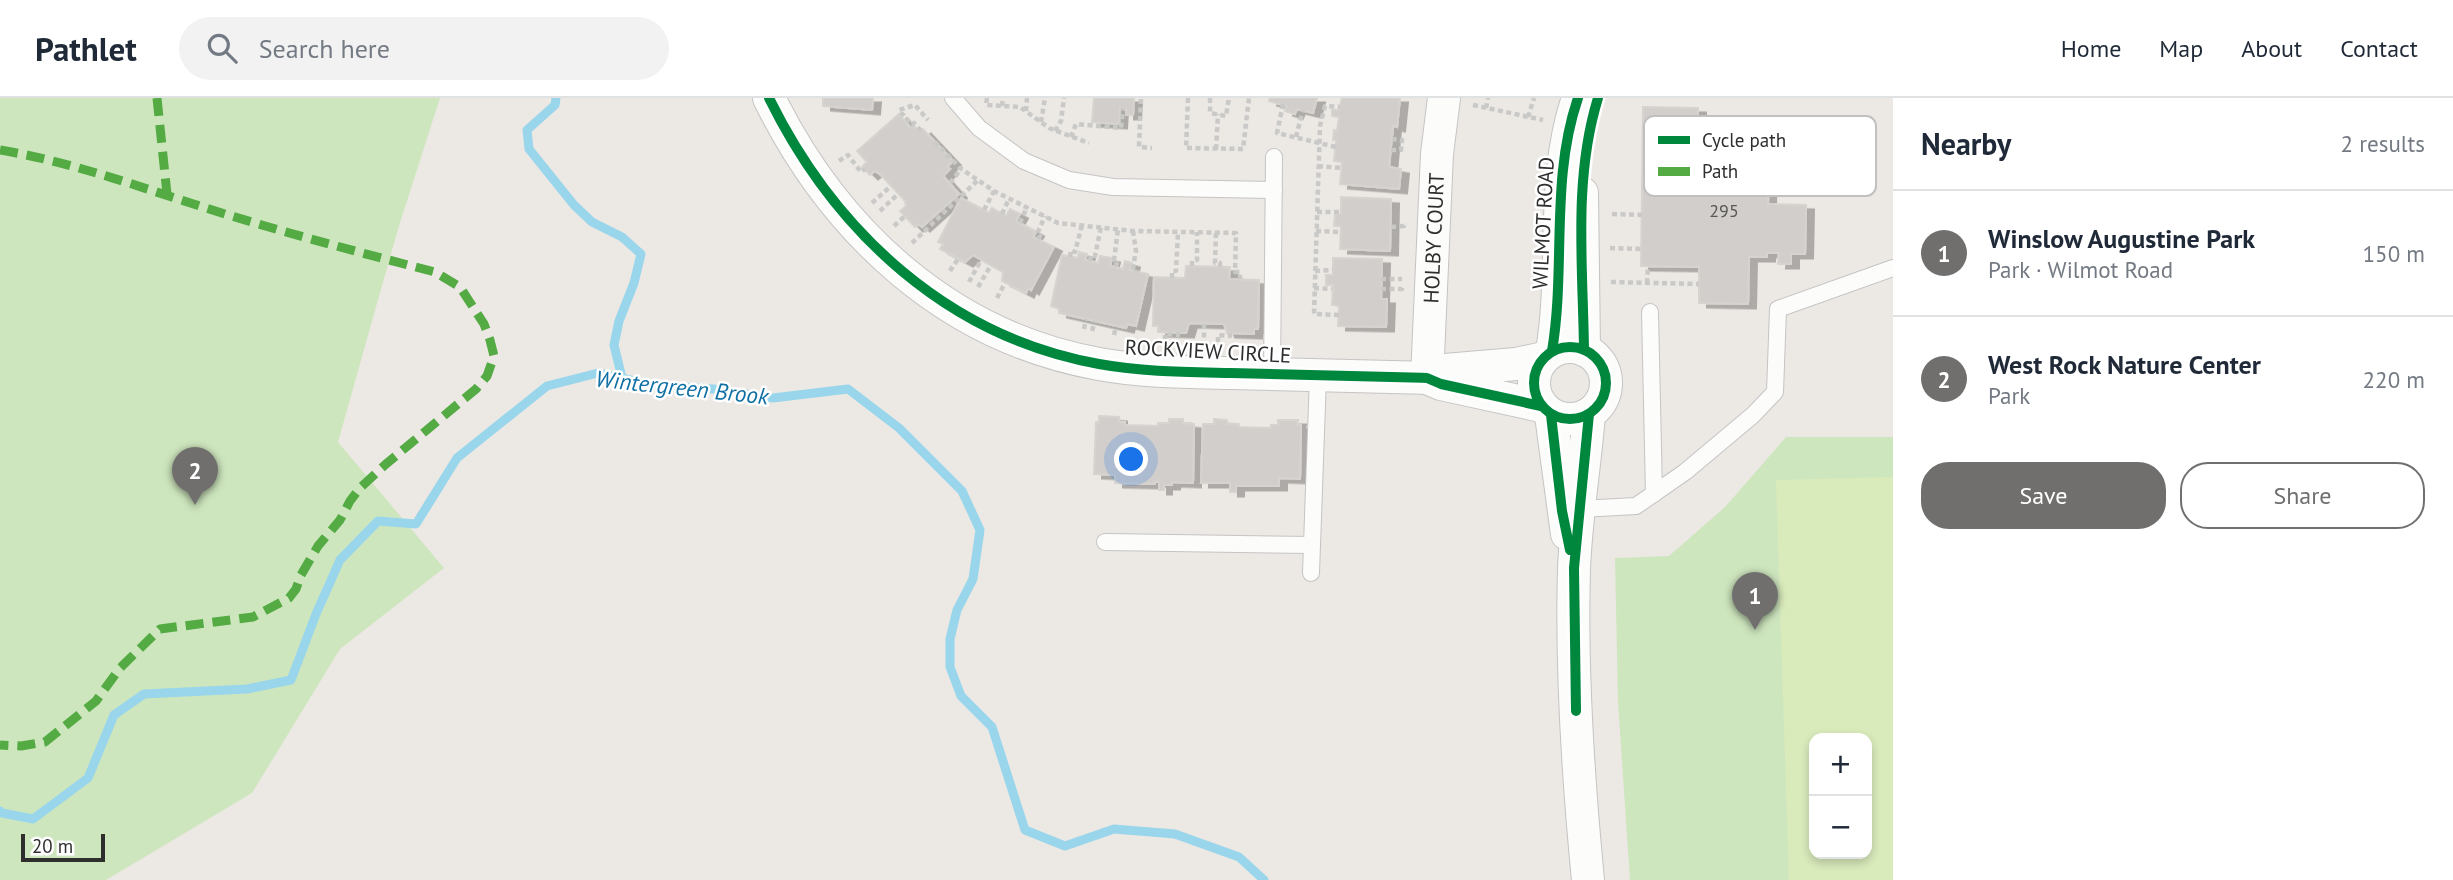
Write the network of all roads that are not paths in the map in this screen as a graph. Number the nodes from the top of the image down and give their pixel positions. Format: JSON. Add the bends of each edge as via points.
{"nodes":[{"id":1,"x":769,"y":98,"type":"edge"},
{"id":2,"x":953,"y":98,"type":"edge"},
{"id":3,"x":1444,"y":98,"type":"edge"},
{"id":4,"x":1578,"y":98,"type":"edge"},
{"id":5,"x":1598,"y":98,"type":"edge"},
{"id":6,"x":1274,"y":157,"type":"dead end"},
{"id":7,"x":1273,"y":190,"type":"junction"},
{"id":8,"x":1893,"y":268,"type":"edge"},
{"id":9,"x":1650,"y":312,"type":"dead end"},
{"id":10,"x":1584,"y":349,"type":"junction"},
{"id":11,"x":1548,"y":355,"type":"junction"},
{"id":12,"x":1272,"y":375,"type":"junction"},
{"id":13,"x":1318,"y":376,"type":"junction"},
{"id":14,"x":1427,"y":378,"type":"junction"},
{"id":15,"x":1546,"y":410,"type":"junction"},
{"id":16,"x":1589,"y":414,"type":"junction"},
{"id":17,"x":1654,"y":494,"type":"junction"},
{"id":18,"x":1580,"y":509,"type":"junction"},
{"id":19,"x":1105,"y":542,"type":"dead end"},
{"id":20,"x":1312,"y":545,"type":"junction"},
{"id":21,"x":1574,"y":568,"type":"junction"},
{"id":22,"x":1311,"y":573,"type":"dead end"},
{"id":23,"x":1588,"y":880,"type":"edge"}],
"edges":[{"from":1,"to":12,"type":"street","name":"ROCKVIEW CIRCLE","via":[[806,165],[838,208],[875,248],[965,315],[1004,335],[1097,363],[1150,371]]},
{"from":2,"to":7,"type":"lane","via":[[979,128],[1024,161],[1069,180],[1113,187]]},
{"from":3,"to":14,"type":"street","name":"HOLBY COURT","via":[[1437,154]]},
{"from":4,"to":11,"type":"street","name":"WILMOT ROAD","via":[[1568,133],[1557,319]]},
{"from":5,"to":10,"type":"street","name":"WILMOT ROAD","via":[[1588,135],[1582,190]]},
{"from":6,"to":7,"type":"lane"},
{"from":7,"to":12,"type":"lane"},
{"from":8,"to":17,"type":"lane","via":[[1778,309],[1775,392]]},
{"from":9,"to":17,"type":"lane"},
{"from":10,"to":11,"type":"street","via":[[1573,347]]},
{"from":10,"to":16,"type":"street","via":[[1605,372],[1606,388]]},
{"from":11,"to":14,"type":"street","name":"ROCKVIEW CIRCLE","via":[[1516,364],[1445,369]]},
{"from":11,"to":15,"type":"street","via":[[1535,373],[1534,390]]},
{"from":12,"to":13,"type":"street","name":"ROCKVIEW CIRCLE"},
{"from":13,"to":14,"type":"street","name":"ROCKVIEW CIRCLE"},
{"from":13,"to":20,"type":"lane"},
{"from":14,"to":15,"type":"street","name":"ROCKVIEW CIRCLE"},
{"from":15,"to":16,"type":"street","via":[[1570,419]]},
{"from":15,"to":21,"type":"street"},
{"from":16,"to":18,"type":"street"},
{"from":17,"to":18,"type":"lane","via":[[1636,506]]},
{"from":18,"to":21,"type":"street"},
{"from":19,"to":20,"type":"lane"},
{"from":20,"to":22,"type":"lane"},
{"from":21,"to":23,"type":"street","via":[[1576,711]]}]}
